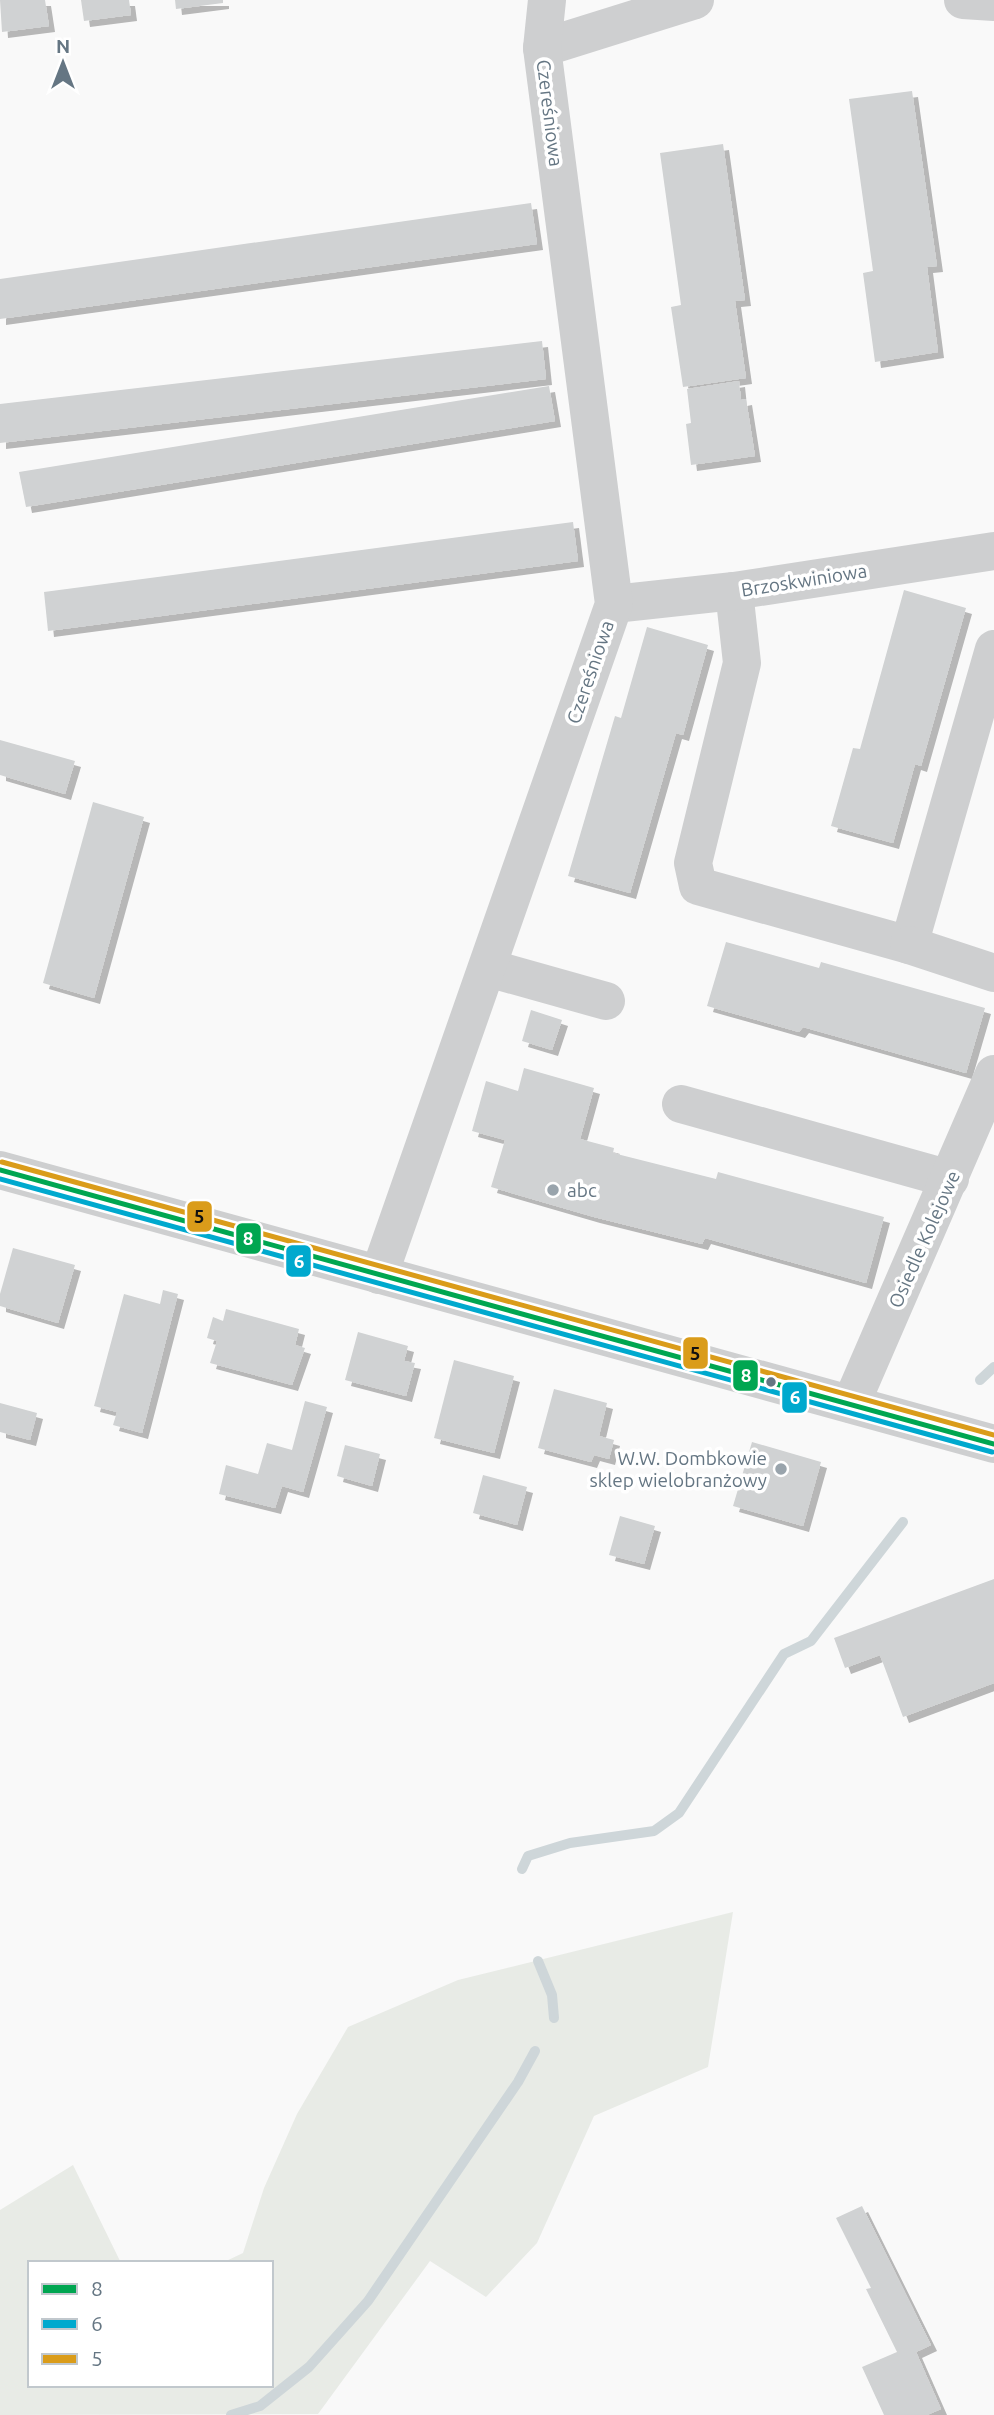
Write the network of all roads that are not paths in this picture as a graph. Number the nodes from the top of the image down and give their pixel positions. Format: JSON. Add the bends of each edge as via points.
{"nodes":[{"id":1,"x":547,"y":0,"type":"edge"},
{"id":2,"x":695,"y":0,"type":"edge"},
{"id":3,"x":962,"y":0,"type":"edge"},
{"id":4,"x":994,"y":2,"type":"edge"},
{"id":5,"x":542,"y":48,"type":"junction"},
{"id":6,"x":994,"y":552,"type":"edge"},
{"id":7,"x":734,"y":591,"type":"junction"},
{"id":8,"x":614,"y":604,"type":"junction"},
{"id":9,"x":994,"y":649,"type":"edge"},
{"id":10,"x":909,"y":946,"type":"junction"},
{"id":11,"x":488,"y":968,"type":"junction"},
{"id":12,"x":994,"y":973,"type":"edge"},
{"id":13,"x":606,"y":1001,"type":"dead end"},
{"id":14,"x":994,"y":1074,"type":"edge"},
{"id":15,"x":681,"y":1104,"type":"dead end"},
{"id":16,"x":0,"y":1171,"type":"edge"},
{"id":17,"x":950,"y":1179,"type":"junction"},
{"id":18,"x":379,"y":1275,"type":"junction"},
{"id":19,"x":851,"y":1404,"type":"junction"},
{"id":20,"x":994,"y":1444,"type":"edge"}],
"edges":[{"from":1,"to":5,"type":"street","name":"Czereśniowa"},
{"from":2,"to":5,"type":"street"},
{"from":3,"to":4,"type":"street"},
{"from":5,"to":8,"type":"street","name":"Czereśniowa"},
{"from":6,"to":7,"type":"street","name":"Brzoskwiniowa"},
{"from":7,"to":8,"type":"street","name":"Brzoskwiniowa"},
{"from":7,"to":10,"type":"street","via":[[742,663],[693,863],[698,886]]},
{"from":8,"to":11,"type":"street","name":"Czereśniowa"},
{"from":9,"to":10,"type":"street"},
{"from":10,"to":12,"type":"street"},
{"from":11,"to":13,"type":"street"},
{"from":11,"to":18,"type":"street","name":"Czereśniowa"},
{"from":14,"to":17,"type":"street","name":"Osiedle Kolejowe"},
{"from":15,"to":17,"type":"street"},
{"from":16,"to":18,"type":"street"},
{"from":17,"to":19,"type":"street","name":"Osiedle Kolejowe"},
{"from":18,"to":19,"type":"street"},
{"from":19,"to":20,"type":"street"}]}
